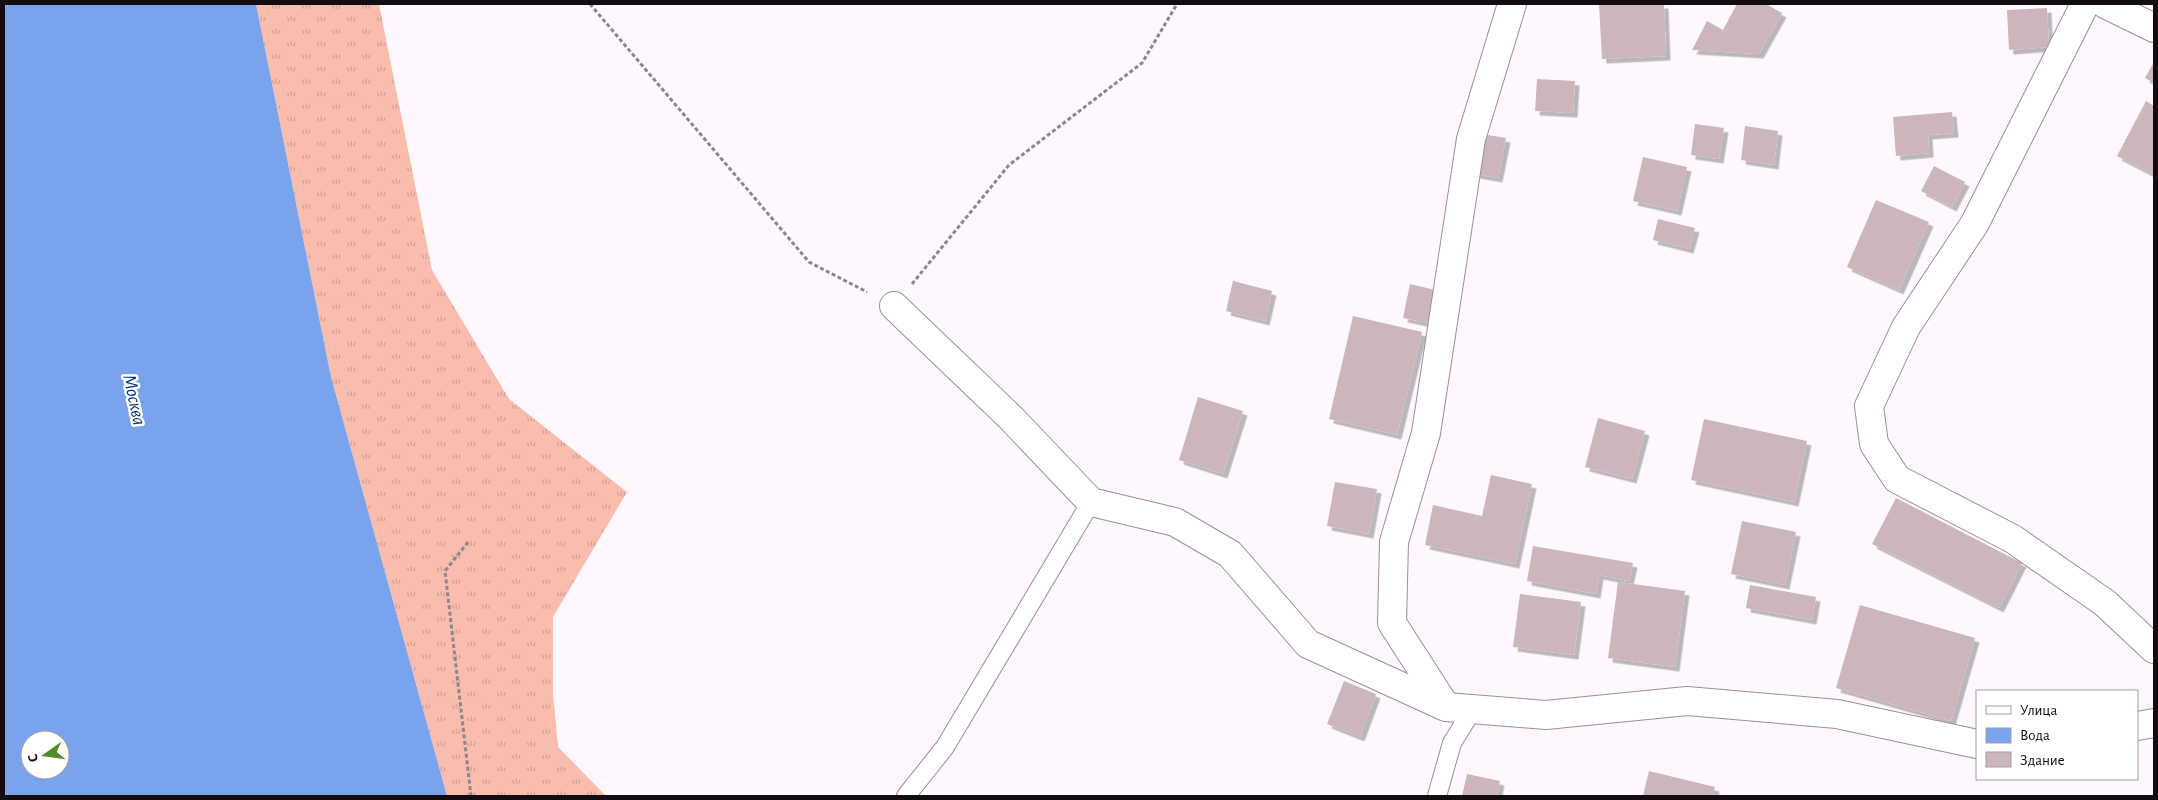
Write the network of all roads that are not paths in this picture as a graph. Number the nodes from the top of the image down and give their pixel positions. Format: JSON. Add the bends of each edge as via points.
{"nodes":[{"id":1,"x":1512,"y":4,"type":"edge"},
{"id":2,"x":2085,"y":4,"type":"edge"},
{"id":3,"x":2105,"y":4,"type":"edge"},
{"id":4,"x":2154,"y":28,"type":"edge"},
{"id":5,"x":894,"y":306,"type":"road end"},
{"id":6,"x":1091,"y":502,"type":"junction"},
{"id":7,"x":2154,"y":649,"type":"edge"},
{"id":8,"x":1460,"y":708,"type":"junction"},
{"id":9,"x":2154,"y":723,"type":"edge"},
{"id":10,"x":2138,"y":726,"type":"edge"},
{"id":11,"x":1976,"y":744,"type":"edge"},
{"id":12,"x":906,"y":796,"type":"edge"},
{"id":13,"x":1438,"y":796,"type":"edge"}],
"edges":[{"from":1,"to":8,"type":"street","via":[[1471,139],[1426,432],[1394,542],[1392,623]]},
{"from":2,"to":7,"type":"street","via":[[1975,223],[1906,327],[1869,406],[1874,444],[1897,479],[2013,539],[2105,603]]},
{"from":3,"to":4,"type":"street"},
{"from":5,"to":6,"type":"street","via":[[1011,418]]},
{"from":6,"to":8,"type":"street","via":[[1175,522],[1230,554],[1308,644]]},
{"from":6,"to":12,"type":"lane","via":[[945,747]]},
{"from":8,"to":11,"type":"street","via":[[1546,714],[1687,701],[1837,714]]},
{"from":8,"to":13,"type":"lane"},
{"from":9,"to":10,"type":"street"}]}
